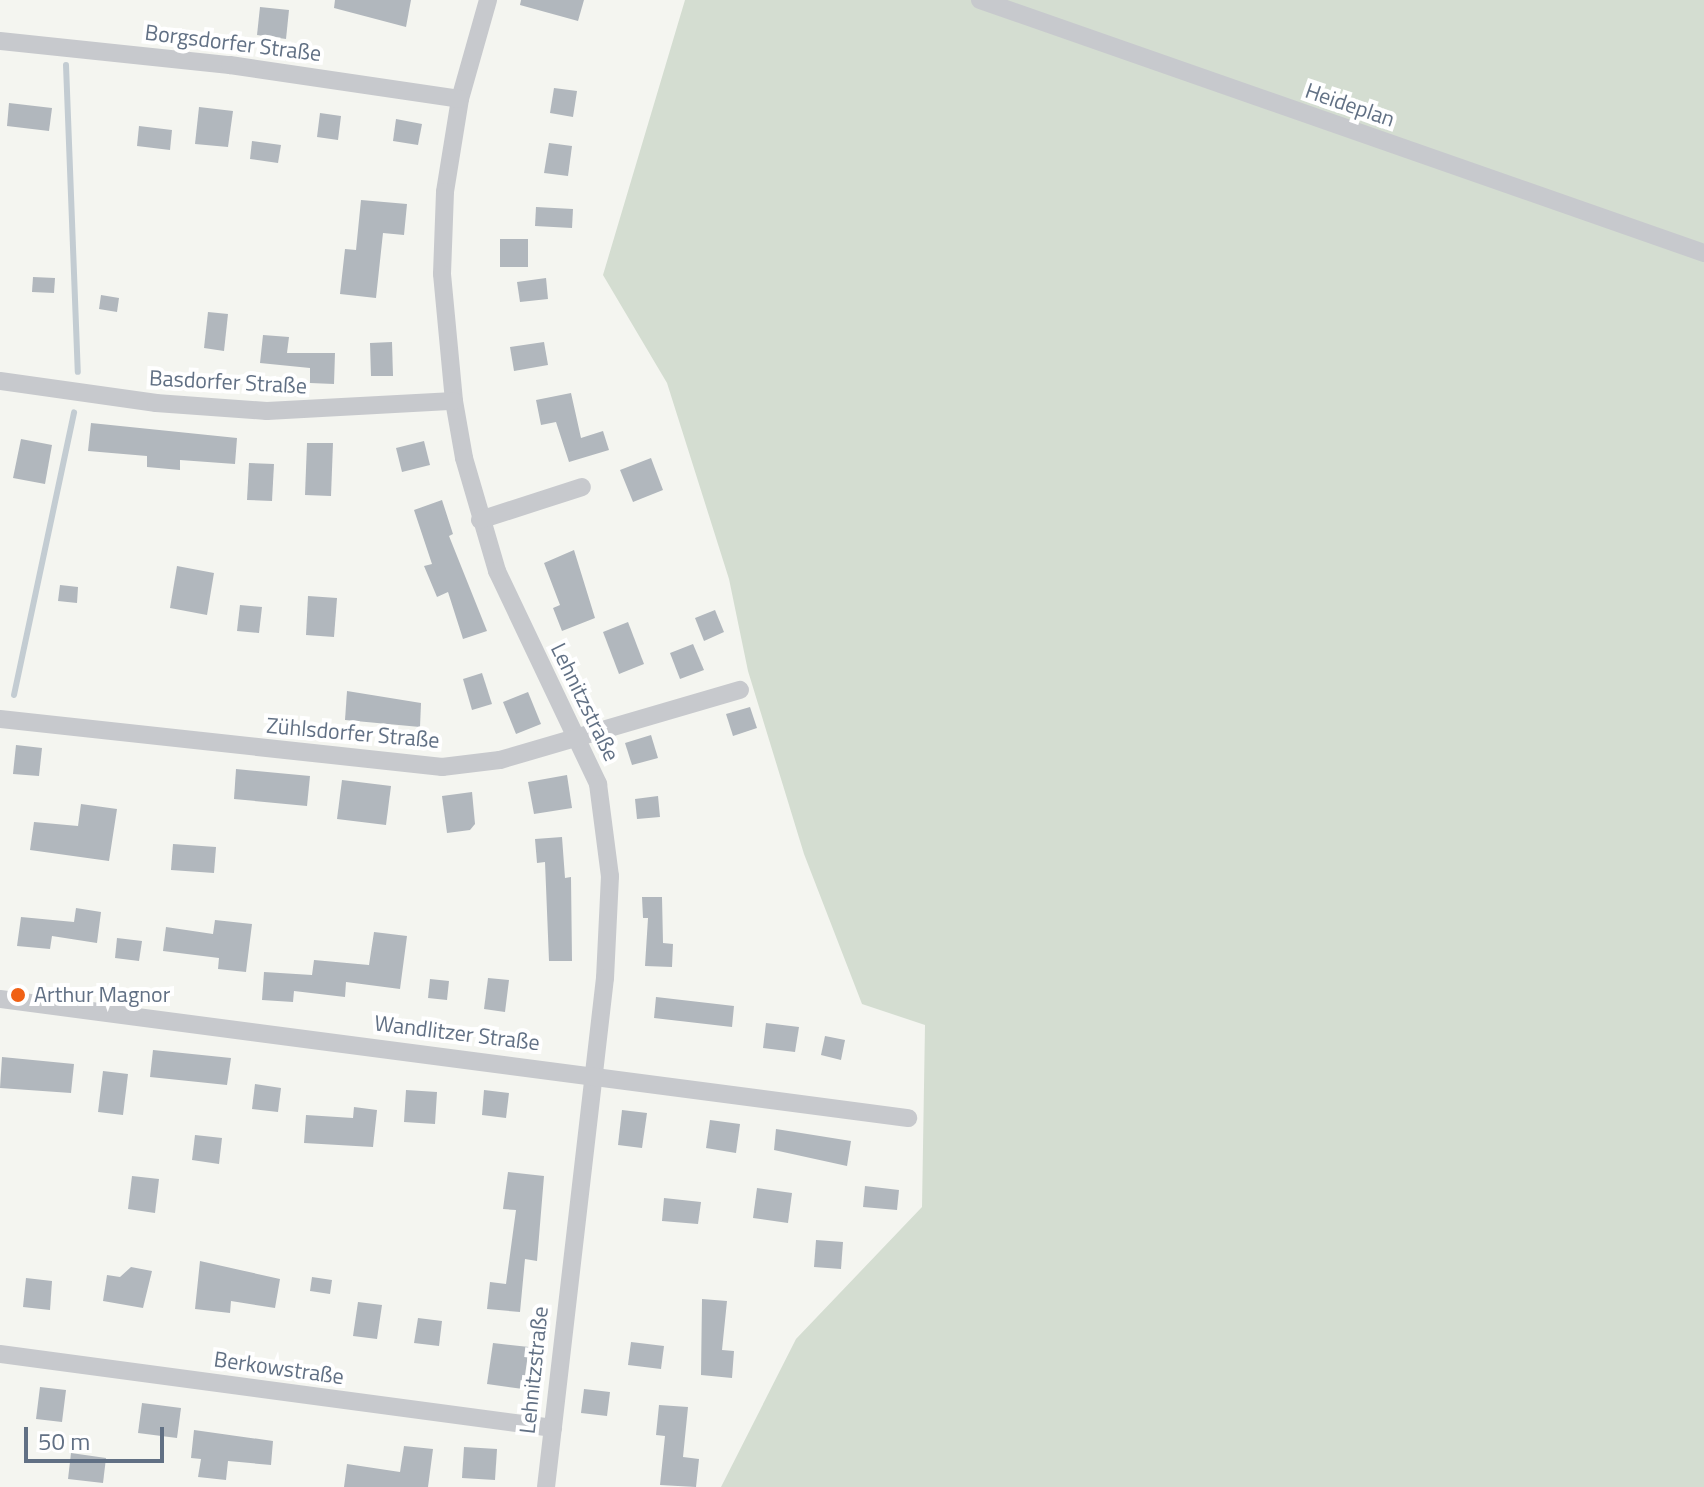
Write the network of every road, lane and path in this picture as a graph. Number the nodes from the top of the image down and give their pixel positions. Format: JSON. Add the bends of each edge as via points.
{"nodes":[{"id":1,"x":488,"y":0,"type":"edge"},
{"id":2,"x":980,"y":0,"type":"edge"},
{"id":3,"x":0,"y":41,"type":"edge"},
{"id":4,"x":460,"y":99,"type":"junction"},
{"id":5,"x":1704,"y":253,"type":"edge"},
{"id":6,"x":0,"y":381,"type":"edge"},
{"id":7,"x":454,"y":401,"type":"junction"},
{"id":8,"x":582,"y":487,"type":"dead end"},
{"id":9,"x":480,"y":520,"type":"junction"},
{"id":10,"x":740,"y":690,"type":"dead end"},
{"id":11,"x":0,"y":719,"type":"edge"},
{"id":12,"x":579,"y":739,"type":"junction"},
{"id":13,"x":0,"y":999,"type":"edge"},
{"id":14,"x":593,"y":1075,"type":"junction"},
{"id":15,"x":908,"y":1118,"type":"dead end"},
{"id":16,"x":0,"y":1354,"type":"edge"},
{"id":17,"x":553,"y":1428,"type":"junction"},
{"id":18,"x":546,"y":1487,"type":"edge"}],
"edges":[{"from":1,"to":4,"type":"street","name":"Lehnitzstraße"},
{"from":2,"to":5,"type":"street","name":"Heideplan"},
{"from":3,"to":4,"type":"street","name":"Borgsdorfer Straße","via":[[230,65]]},
{"from":4,"to":7,"type":"street","name":"Lehnitzstraße","via":[[442,237]]},
{"from":6,"to":7,"type":"street","name":"Basdorfer Straße","via":[[213,409],[322,411]]},
{"from":7,"to":9,"type":"street","name":"Lehnitzstraße"},
{"from":8,"to":9,"type":"street"},
{"from":9,"to":12,"type":"street","name":"Lehnitzstraße","via":[[519,622]]},
{"from":10,"to":12,"type":"street","name":"Zühlsdorfer Straße"},
{"from":11,"to":12,"type":"street","name":"Zühlsdorfer Straße","via":[[412,766],[486,762]]},
{"from":12,"to":14,"type":"street","name":"Lehnitzstraße","via":[[603,804],[610,876]]},
{"from":13,"to":14,"type":"street","name":"Wandlitzer Straße"},
{"from":14,"to":15,"type":"street","name":"Wandlitzer Straße"},
{"from":14,"to":17,"type":"street","name":"Lehnitzstraße"},
{"from":16,"to":17,"type":"street","name":"Berkowstraße"},
{"from":17,"to":18,"type":"street","name":"Lehnitzstraße"}]}
